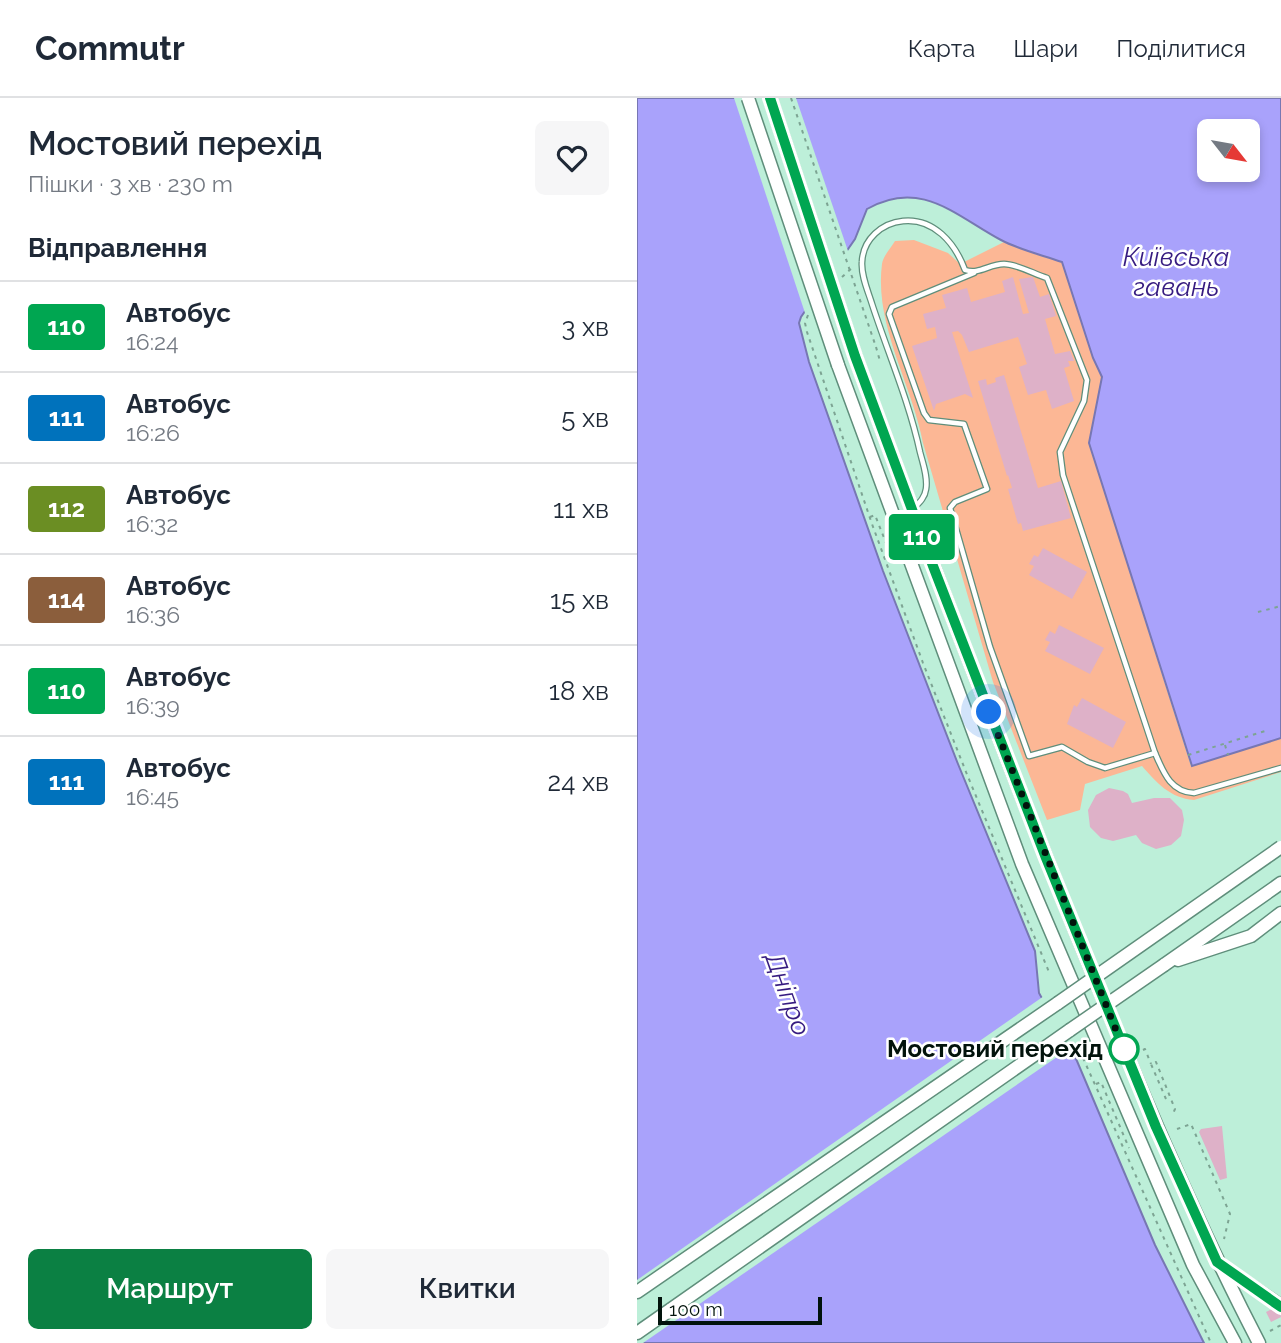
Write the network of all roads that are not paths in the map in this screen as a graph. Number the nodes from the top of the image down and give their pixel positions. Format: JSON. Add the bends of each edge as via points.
{"nodes":[{"id":1,"x":748,"y":98,"type":"edge"},
{"id":2,"x":770,"y":98,"type":"edge"},
{"id":3,"x":974,"y":273,"type":"junction"},
{"id":4,"x":912,"y":510,"type":"junction"},
{"id":5,"x":1155,"y":753,"type":"junction"},
{"id":6,"x":1281,"y":768,"type":"edge"},
{"id":7,"x":1281,"y":847,"type":"edge"},
{"id":8,"x":1281,"y":883,"type":"edge"},
{"id":9,"x":1281,"y":913,"type":"edge"},
{"id":10,"x":1164,"y":965,"type":"junction"},
{"id":11,"x":1217,"y":1262,"type":"junction"},
{"id":12,"x":637,"y":1293,"type":"edge"},
{"id":13,"x":1281,"y":1306,"type":"edge"},
{"id":14,"x":637,"y":1334,"type":"edge"},
{"id":15,"x":1235,"y":1343,"type":"edge"},
{"id":16,"x":1259,"y":1343,"type":"edge"}],
"edges":[{"from":1,"to":15,"type":"main road","bridge":true,"via":[[838,365],[1022,864],[1193,1265]]},
{"from":2,"to":4,"type":"main road","bridge":true,"via":[[855,356]]},
{"from":3,"to":4,"type":"lane","via":[[965,270],[943,234],[914,220],[890,222],[870,240],[864,253],[863,275],[926,477],[923,497]]},
{"from":3,"to":5,"type":"lane","via":[[1007,264],[1047,278],[1087,380],[1084,401],[1060,452],[1063,475]]},
{"from":3,"to":5,"type":"lane","via":[[892,307],[888,314],[924,413],[929,420],[964,424],[987,489],[950,508],[990,647],[1029,756],[1062,747],[1105,768]]},
{"from":4,"to":11,"type":"main road","via":[[1046,858],[1156,1127]]},
{"from":5,"to":6,"type":"lane","via":[[1170,782],[1186,793]]},
{"from":7,"to":12,"type":"main road","bridge":true},
{"from":8,"to":10,"type":"main road"},
{"from":9,"to":10,"type":"main road","via":[[1251,936]]},
{"from":10,"to":14,"type":"main road","bridge":true},
{"from":11,"to":13,"type":"main road"},
{"from":11,"to":16,"type":"main road"}]}
